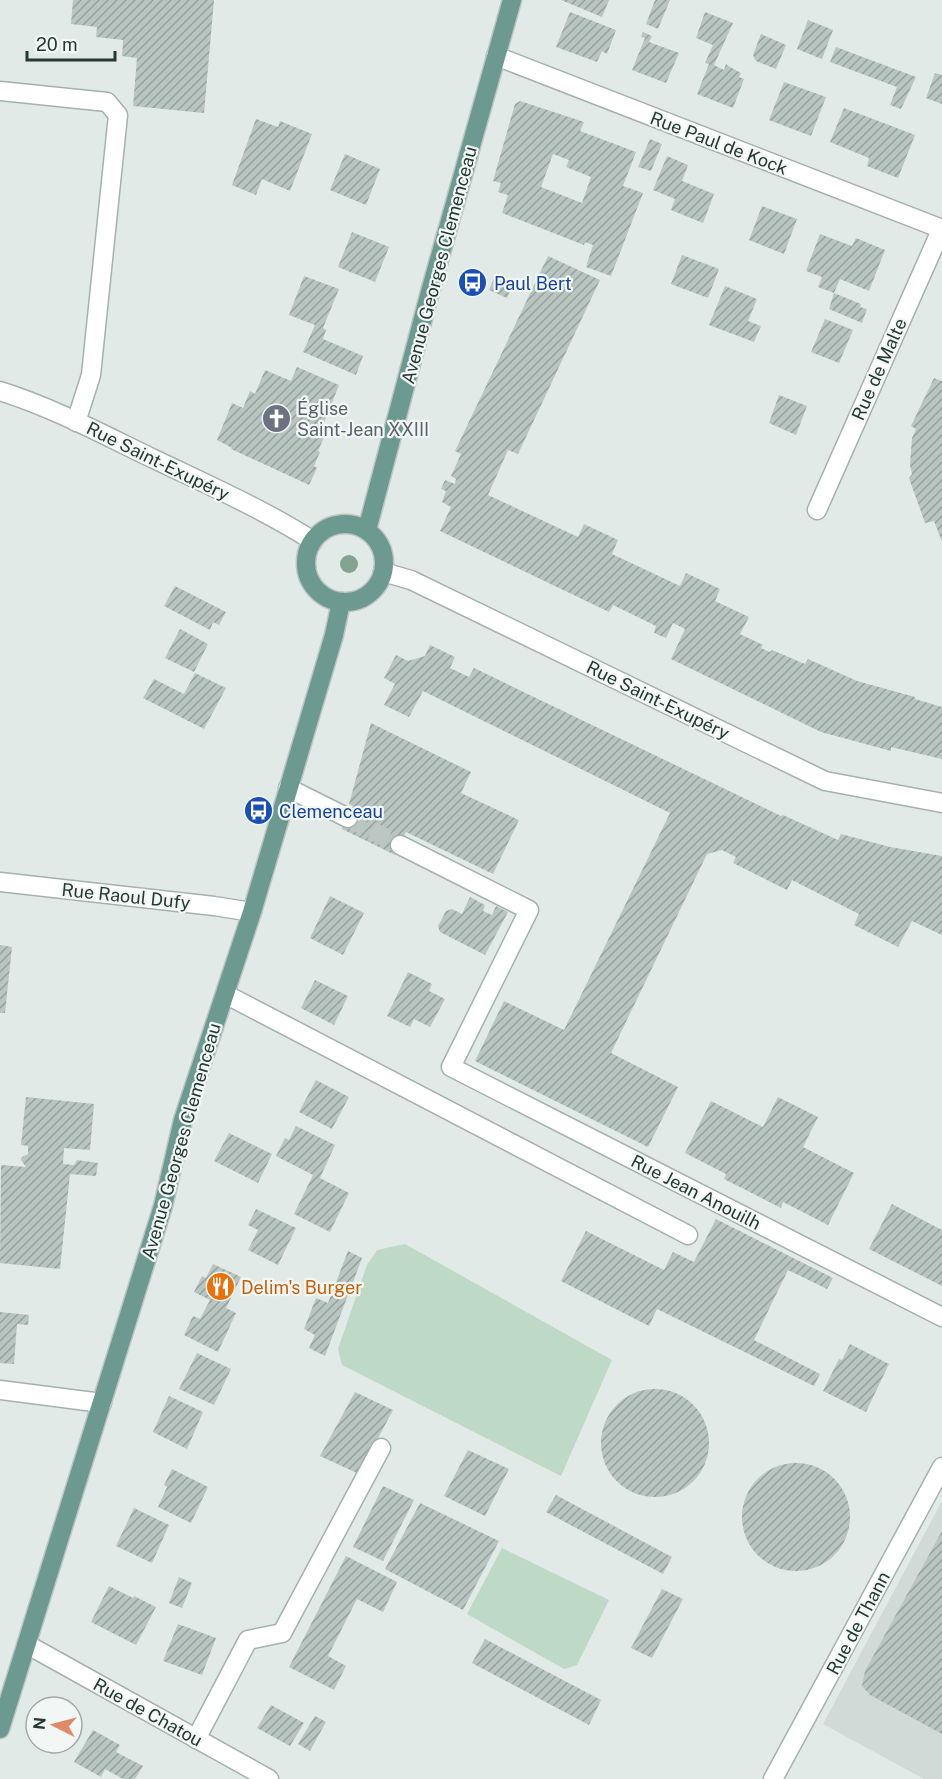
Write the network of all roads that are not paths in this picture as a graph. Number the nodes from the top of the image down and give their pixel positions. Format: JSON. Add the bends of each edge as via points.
{"nodes":[{"id":1,"x":512,"y":0,"type":"edge"},
{"id":2,"x":496,"y":56,"type":"junction"},
{"id":3,"x":0,"y":91,"type":"edge"},
{"id":4,"x":942,"y":229,"type":"edge"},
{"id":5,"x":934,"y":267,"type":"edge"},
{"id":6,"x":0,"y":391,"type":"edge"},
{"id":7,"x":76,"y":422,"type":"junction"},
{"id":8,"x":817,"y":510,"type":"dead end"},
{"id":9,"x":367,"y":530,"type":"junction"},
{"id":10,"x":312,"y":541,"type":"junction"},
{"id":11,"x":383,"y":572,"type":"junction"},
{"id":12,"x":342,"y":602,"type":"junction"},
{"id":13,"x":288,"y":788,"type":"junction"},
{"id":14,"x":942,"y":802,"type":"edge"},
{"id":15,"x":348,"y":818,"type":"tunnel mouth"},
{"id":16,"x":400,"y":845,"type":"tunnel mouth"},
{"id":17,"x":0,"y":882,"type":"edge"},
{"id":18,"x":252,"y":912,"type":"junction"},
{"id":19,"x":225,"y":994,"type":"junction"},
{"id":20,"x":688,"y":1235,"type":"dead end"},
{"id":21,"x":942,"y":1317,"type":"edge"},
{"id":22,"x":0,"y":1390,"type":"edge"},
{"id":23,"x":102,"y":1403,"type":"junction"},
{"id":24,"x":381,"y":1448,"type":"dead end"},
{"id":25,"x":942,"y":1467,"type":"edge"},
{"id":26,"x":28,"y":1645,"type":"junction"},
{"id":27,"x":0,"y":1729,"type":"edge"},
{"id":28,"x":196,"y":1739,"type":"junction"},
{"id":29,"x":268,"y":1779,"type":"edge"},
{"id":30,"x":773,"y":1779,"type":"edge"}],
"edges":[{"from":1,"to":2,"type":"main road","name":"Avenue Georges Clemenceau"},
{"from":2,"to":4,"type":"street","name":"Rue Paul de Kock"},
{"from":2,"to":9,"type":"main road","name":"Avenue Georges Clemenceau"},
{"from":3,"to":7,"type":"street","via":[[107,102],[118,115],[91,375]]},
{"from":4,"to":5,"type":"street","name":"Rue de Malte"},
{"from":5,"to":8,"type":"street","name":"Rue de Malte"},
{"from":6,"to":7,"type":"street","name":"Rue Saint-Exupéry","via":[[36,402]]},
{"from":7,"to":10,"type":"street","name":"Rue Saint-Exupéry","via":[[281,520]]},
{"from":9,"to":10,"type":"main road","via":[[356,525],[331,526]]},
{"from":9,"to":11,"type":"main road","via":[[381,549]]},
{"from":10,"to":12,"type":"main road","via":[[307,553],[309,580],[323,594]]},
{"from":11,"to":12,"type":"main road","via":[[363,597]]},
{"from":11,"to":14,"type":"street","name":"Rue Saint-Exupéry","via":[[411,580],[825,781]]},
{"from":12,"to":13,"type":"main road","name":"Avenue Georges Clemenceau"},
{"from":13,"to":15,"type":"street"},
{"from":13,"to":18,"type":"main road","name":"Avenue Georges Clemenceau"},
{"from":16,"to":21,"type":"street","name":"Rue Jean Anouilh","via":[[529,910],[451,1067]]},
{"from":17,"to":18,"type":"street","name":"Rue Raoul Dufy"},
{"from":18,"to":19,"type":"main road","name":"Avenue Georges Clemenceau"},
{"from":19,"to":20,"type":"street"},
{"from":19,"to":23,"type":"main road","name":"Avenue Georges Clemenceau","via":[[183,1120],[163,1206]]},
{"from":22,"to":23,"type":"street"},
{"from":23,"to":26,"type":"main road","name":"Avenue Georges Clemenceau"},
{"from":24,"to":28,"type":"street","via":[[282,1633],[248,1640]]},
{"from":25,"to":30,"type":"street","name":"Rue de Thann"},
{"from":26,"to":27,"type":"main road","name":"Avenue Georges Clemenceau"},
{"from":26,"to":28,"type":"street","name":"Rue de Chatou"},
{"from":28,"to":29,"type":"street","name":"Rue de Chatou"}]}
